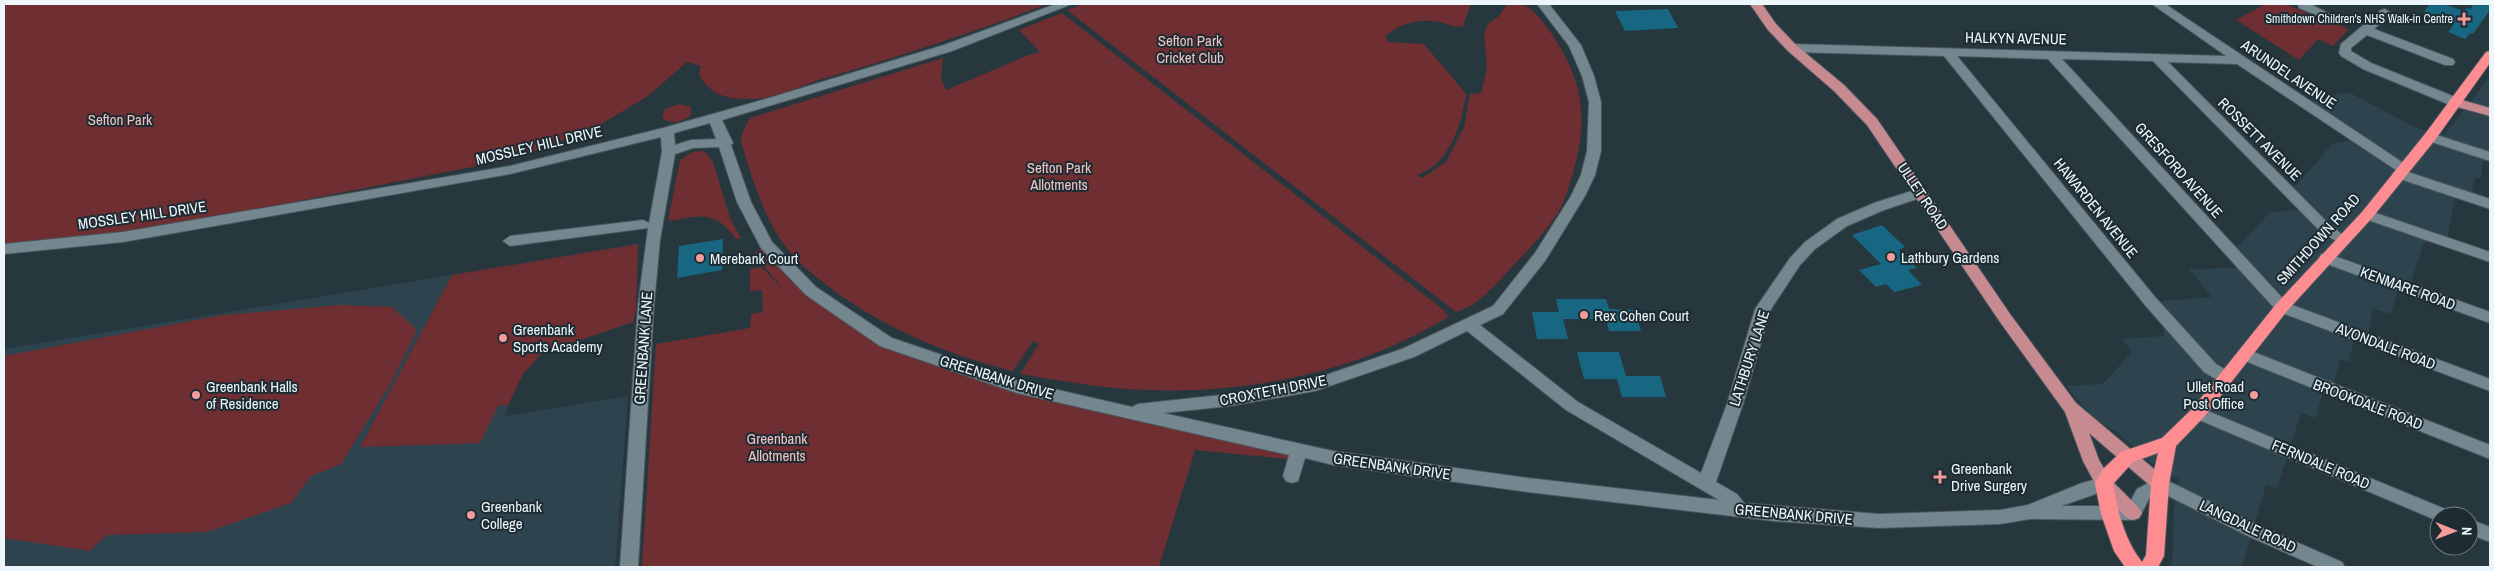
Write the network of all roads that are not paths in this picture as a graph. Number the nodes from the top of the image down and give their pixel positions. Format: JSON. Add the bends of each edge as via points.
{"nodes":[{"id":1,"x":1066,"y":4,"type":"edge"},
{"id":2,"x":1544,"y":4,"type":"edge"},
{"id":3,"x":1756,"y":4,"type":"edge"},
{"id":4,"x":2158,"y":4,"type":"edge"},
{"id":5,"x":2302,"y":4,"type":"edge"},
{"id":6,"x":2385,"y":13,"type":"dead end"},
{"id":7,"x":2326,"y":15,"type":"dead end"},
{"id":8,"x":2366,"y":30,"type":"junction"},
{"id":9,"x":1792,"y":48,"type":"junction"},
{"id":10,"x":1948,"y":53,"type":"junction"},
{"id":11,"x":2052,"y":55,"type":"junction"},
{"id":12,"x":2490,"y":55,"type":"edge"},
{"id":13,"x":2157,"y":58,"type":"junction"},
{"id":14,"x":2240,"y":60,"type":"junction"},
{"id":15,"x":2449,"y":62,"type":"dead end"},
{"id":16,"x":2455,"y":102,"type":"junction"},
{"id":17,"x":2490,"y":112,"type":"edge"},
{"id":18,"x":715,"y":117,"type":"junction"},
{"id":19,"x":666,"y":131,"type":"junction"},
{"id":20,"x":2430,"y":137,"type":"junction"},
{"id":21,"x":726,"y":143,"type":"junction"},
{"id":22,"x":669,"y":152,"type":"junction"},
{"id":23,"x":2490,"y":157,"type":"edge"},
{"id":24,"x":2401,"y":172,"type":"junction"},
{"id":25,"x":1921,"y":193,"type":"junction"},
{"id":26,"x":2490,"y":204,"type":"edge"},
{"id":27,"x":2367,"y":215,"type":"junction"},
{"id":28,"x":644,"y":225,"type":"dead end"},
{"id":29,"x":510,"y":240,"type":"dead end"},
{"id":30,"x":2342,"y":240,"type":"junction"},
{"id":31,"x":4,"y":249,"type":"edge"},
{"id":32,"x":2490,"y":257,"type":"edge"},
{"id":33,"x":2326,"y":258,"type":"junction"},
{"id":34,"x":2282,"y":307,"type":"junction"},
{"id":35,"x":2490,"y":318,"type":"edge"},
{"id":36,"x":1470,"y":325,"type":"junction"},
{"id":37,"x":2246,"y":355,"type":"junction"},
{"id":38,"x":2225,"y":378,"type":"junction"},
{"id":39,"x":2490,"y":385,"type":"edge"},
{"id":40,"x":2070,"y":407,"type":"junction"},
{"id":41,"x":1127,"y":411,"type":"junction"},
{"id":42,"x":2198,"y":413,"type":"junction"},
{"id":43,"x":2168,"y":443,"type":"junction"},
{"id":44,"x":1299,"y":451,"type":"junction"},
{"id":45,"x":2490,"y":452,"type":"edge"},
{"id":46,"x":2128,"y":457,"type":"junction"},
{"id":47,"x":1292,"y":476,"type":"dead end"},
{"id":48,"x":2104,"y":484,"type":"junction"},
{"id":49,"x":2160,"y":484,"type":"junction"},
{"id":50,"x":1706,"y":486,"type":"junction"},
{"id":51,"x":1738,"y":509,"type":"junction"},
{"id":52,"x":2429,"y":510,"type":"edge"},
{"id":53,"x":2030,"y":512,"type":"junction"},
{"id":54,"x":2133,"y":513,"type":"junction"},
{"id":55,"x":2110,"y":514,"type":"junction"},
{"id":56,"x":629,"y":567,"type":"edge"},
{"id":57,"x":2136,"y":567,"type":"edge"},
{"id":58,"x":2149,"y":567,"type":"edge"},
{"id":59,"x":2336,"y":567,"type":"edge"}],
"edges":[{"from":1,"to":18,"type":"street","name":"MOSSLEY HILL DRIVE","via":[[948,48]]},
{"from":2,"to":36,"type":"street","name":"CROXTETH DRIVE","via":[[1575,45],[1588,76],[1595,102],[1594,151],[1578,196],[1540,257],[1498,310]]},
{"from":3,"to":9,"type":"main road","name":"ULLET ROAD"},
{"from":4,"to":14,"type":"street","name":"ARUNDEL AVENUE"},
{"from":5,"to":7,"type":"street"},
{"from":6,"to":8,"type":"street"},
{"from":8,"to":15,"type":"street"},
{"from":8,"to":16,"type":"street","via":[[2345,47],[2345,53],[2367,66]]},
{"from":9,"to":10,"type":"street","name":"HALKYN AVENUE"},
{"from":9,"to":25,"type":"main road","name":"ULLET ROAD","via":[[1839,88],[1872,122]]},
{"from":10,"to":11,"type":"street","name":"HALKYN AVENUE"},
{"from":10,"to":38,"type":"street","name":"HAWARDEN AVENUE","via":[[2150,301],[2210,368]]},
{"from":11,"to":13,"type":"street","name":"HALKYN AVENUE"},
{"from":11,"to":34,"type":"street","name":"GRESFORD AVENUE"},
{"from":12,"to":16,"type":"highway","name":"SMITHDOWN ROAD"},
{"from":13,"to":14,"type":"street","name":"HALKYN AVENUE"},
{"from":13,"to":30,"type":"street","name":"ROSSETT AVENUE","via":[[2311,214]]},
{"from":14,"to":24,"type":"street","name":"ARUNDEL AVENUE"},
{"from":16,"to":17,"type":"main road"},
{"from":16,"to":20,"type":"highway","name":"SMITHDOWN ROAD"},
{"from":18,"to":19,"type":"street","name":"MOSSLEY HILL DRIVE"},
{"from":18,"to":21,"type":"street","name":"GREENBANK DRIVE"},
{"from":19,"to":22,"type":"street","name":"GREENBANK LANE"},
{"from":19,"to":31,"type":"street","name":"MOSSLEY HILL DRIVE","via":[[502,172],[123,237]]},
{"from":20,"to":23,"type":"street"},
{"from":20,"to":24,"type":"highway","name":"SMITHDOWN ROAD"},
{"from":21,"to":22,"type":"street","via":[[691,144]]},
{"from":21,"to":41,"type":"street","name":"GREENBANK DRIVE","via":[[744,202],[766,245],[810,291],[886,342],[1017,386]]},
{"from":22,"to":56,"type":"street","name":"GREENBANK LANE","via":[[646,299]]},
{"from":24,"to":26,"type":"street","name":"ARUNDEL AVENUE"},
{"from":24,"to":27,"type":"highway","name":"SMITHDOWN ROAD"},
{"from":25,"to":40,"type":"main road","name":"ULLET ROAD"},
{"from":25,"to":50,"type":"street","name":"LATHBURY LANE","via":[[1874,207],[1846,220],[1821,234],[1792,264],[1763,308]]},
{"from":27,"to":30,"type":"highway","name":"SMITHDOWN ROAD"},
{"from":27,"to":32,"type":"street"},
{"from":28,"to":29,"type":"street"},
{"from":30,"to":33,"type":"highway","name":"SMITHDOWN ROAD"},
{"from":33,"to":34,"type":"highway","name":"SMITHDOWN ROAD"},
{"from":33,"to":35,"type":"street","name":"KENMARE ROAD"},
{"from":34,"to":37,"type":"highway","name":"SMITHDOWN ROAD"},
{"from":34,"to":39,"type":"street","name":"AVONDALE ROAD"},
{"from":36,"to":41,"type":"street","name":"CROXTETH DRIVE","via":[[1408,353],[1315,385],[1230,400]]},
{"from":36,"to":50,"type":"street","via":[[1572,406]]},
{"from":37,"to":38,"type":"highway","name":"SMITHDOWN ROAD"},
{"from":37,"to":45,"type":"street","name":"BROOKDALE ROAD"},
{"from":38,"to":42,"type":"highway","name":"SMITHDOWN ROAD"},
{"from":40,"to":46,"type":"main road","name":"ULLET ROAD"},
{"from":40,"to":48,"type":"main road","name":"ULLET ROAD","via":[[2091,461]]},
{"from":41,"to":44,"type":"street","name":"GREENBANK DRIVE"},
{"from":42,"to":43,"type":"highway","name":"SMITHDOWN ROAD"},
{"from":42,"to":52,"type":"street","name":"FERNDALE ROAD"},
{"from":43,"to":46,"type":"highway","name":"SMITHDOWN ROAD"},
{"from":43,"to":49,"type":"highway"},
{"from":44,"to":47,"type":"street"},
{"from":44,"to":51,"type":"street","name":"GREENBANK DRIVE","via":[[1528,485]]},
{"from":46,"to":48,"type":"highway","name":"SMITHDOWN ROAD","via":[[2109,474]]},
{"from":46,"to":49,"type":"main road","name":"ULLET ROAD"},
{"from":48,"to":53,"type":"street"},
{"from":48,"to":54,"type":"main road","name":"ULLET ROAD"},
{"from":48,"to":55,"type":"highway"},
{"from":49,"to":54,"type":"street","via":[[2143,494]]},
{"from":49,"to":58,"type":"highway","via":[[2155,556]]},
{"from":49,"to":59,"type":"street","name":"LANGDALE ROAD"},
{"from":50,"to":51,"type":"street","via":[[1731,499]]},
{"from":51,"to":53,"type":"street","name":"GREENBANK DRIVE","via":[[1879,521],[2000,517]]},
{"from":53,"to":55,"type":"street","name":"GREENBANK DRIVE"},
{"from":54,"to":55,"type":"street","name":"GREENBANK DRIVE"},
{"from":55,"to":57,"type":"highway","via":[[2123,551]]}]}
